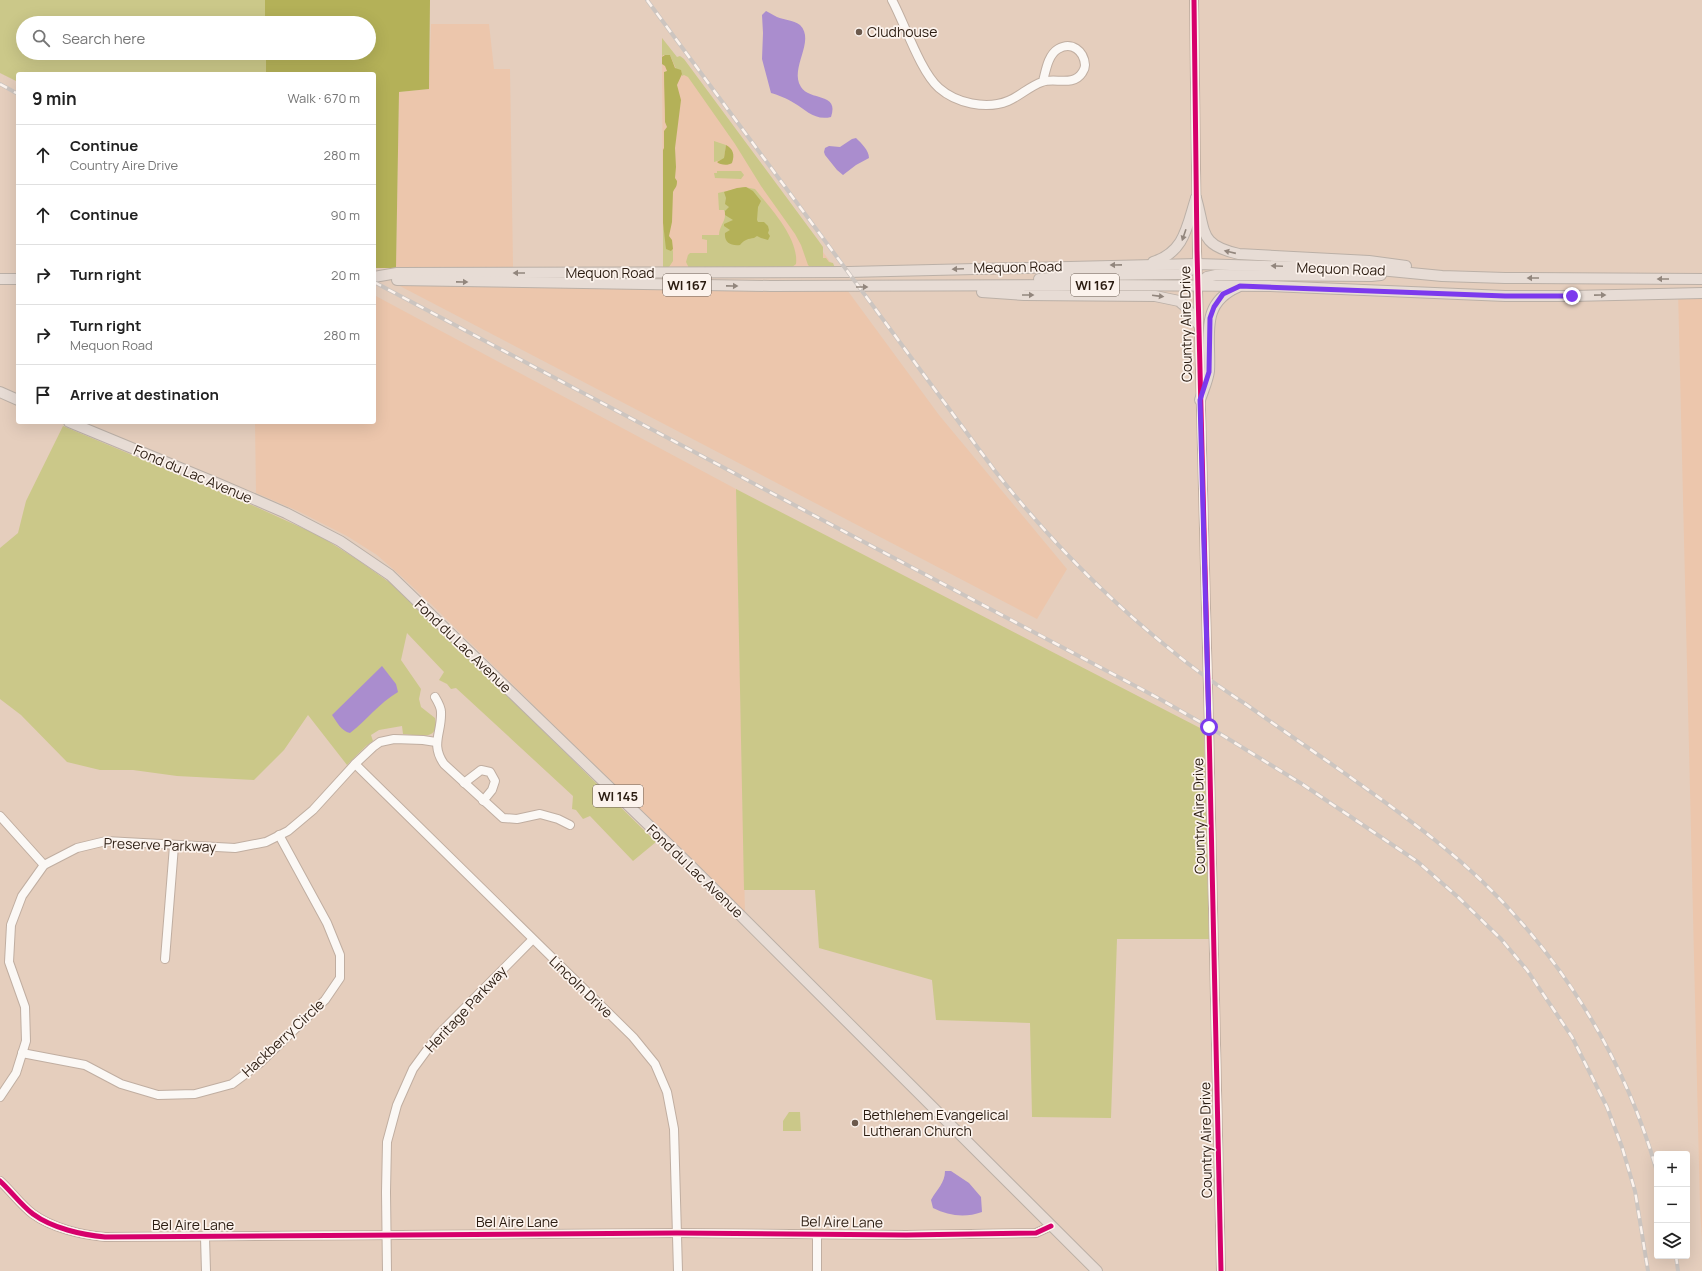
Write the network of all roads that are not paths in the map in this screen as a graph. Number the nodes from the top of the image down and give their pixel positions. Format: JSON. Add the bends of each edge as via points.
{"nodes":[{"id":1,"x":892,"y":0,"type":"edge"},
{"id":2,"x":1194,"y":0,"type":"edge"},
{"id":3,"x":1043,"y":81,"type":"junction"},
{"id":4,"x":1196,"y":198,"type":"junction"},
{"id":5,"x":1197,"y":264,"type":"junction"},
{"id":6,"x":1144,"y":265,"type":"junction"},
{"id":7,"x":1398,"y":272,"type":"junction"},
{"id":8,"x":1435,"y":276,"type":"junction"},
{"id":9,"x":378,"y":277,"type":"edge"},
{"id":10,"x":0,"y":279,"type":"edge"},
{"id":11,"x":16,"y":279,"type":"edge"},
{"id":12,"x":1702,"y":279,"type":"edge"},
{"id":13,"x":1197,"y":285,"type":"junction"},
{"id":14,"x":962,"y":286,"type":"junction"},
{"id":15,"x":993,"y":286,"type":"junction"},
{"id":16,"x":1240,"y":286,"type":"junction"},
{"id":17,"x":1702,"y":293,"type":"edge"},
{"id":18,"x":1198,"y":324,"type":"junction"},
{"id":19,"x":0,"y":392,"type":"edge"},
{"id":20,"x":16,"y":399,"type":"edge"},
{"id":21,"x":1200,"y":400,"type":"junction"},
{"id":22,"x":74,"y":424,"type":"edge"},
{"id":23,"x":435,"y":697,"type":"dead end"},
{"id":24,"x":436,"y":742,"type":"junction"},
{"id":25,"x":355,"y":764,"type":"junction"},
{"id":26,"x":464,"y":783,"type":"junction"},
{"id":27,"x":483,"y":801,"type":"junction"},
{"id":28,"x":0,"y":816,"type":"edge"},
{"id":29,"x":570,"y":825,"type":"dead end"},
{"id":30,"x":279,"y":835,"type":"junction"},
{"id":31,"x":174,"y":846,"type":"junction"},
{"id":32,"x":44,"y":865,"type":"junction"},
{"id":33,"x":532,"y":940,"type":"junction"},
{"id":34,"x":165,"y":959,"type":"dead end"},
{"id":35,"x":22,"y":1053,"type":"junction"},
{"id":36,"x":0,"y":1097,"type":"edge"},
{"id":37,"x":0,"y":1181,"type":"edge"},
{"id":38,"x":1051,"y":1226,"type":"junction"},
{"id":39,"x":677,"y":1233,"type":"junction"},
{"id":40,"x":818,"y":1234,"type":"junction"},
{"id":41,"x":388,"y":1235,"type":"junction"},
{"id":42,"x":205,"y":1237,"type":"junction"},
{"id":43,"x":206,"y":1271,"type":"edge"},
{"id":44,"x":387,"y":1271,"type":"edge"},
{"id":45,"x":678,"y":1271,"type":"edge"},
{"id":46,"x":817,"y":1271,"type":"edge"},
{"id":47,"x":1097,"y":1271,"type":"edge"},
{"id":48,"x":1221,"y":1271,"type":"edge"}],
"edges":[{"from":1,"to":3,"type":"street","via":[[925,71],[939,88],[963,102],[988,105],[1007,102]]},
{"from":2,"to":4,"type":"street","name":"Country Aire Drive"},
{"from":3,"to":3,"type":"street","via":[[1070,81],[1080,77],[1086,68],[1084,57],[1072,46],[1063,46],[1054,52],[1048,62]]},
{"from":4,"to":5,"type":"street","name":"Country Aire Drive"},
{"from":4,"to":6,"type":"main road","one_way":true,"via":[[1177,248],[1162,259]]},
{"from":8,"to":4,"type":"main road","one_way":true,"via":[[1416,268],[1369,260],[1239,254],[1225,250],[1216,247],[1204,233]]},
{"from":5,"to":6,"type":"main road","name":"Mequon Road","number":"WI 167"},
{"from":7,"to":5,"type":"main road","name":"Mequon Road","number":"WI 167","one_way":true},
{"from":5,"to":13,"type":"street","name":"Country Aire Drive"},
{"from":5,"to":15,"type":"main road","via":[[1180,274],[1085,275]]},
{"from":6,"to":9,"type":"main road","name":"Mequon Road","number":"WI 167","one_way":true,"via":[[848,272],[397,273]]},
{"from":7,"to":8,"type":"main road","name":"Mequon Road","number":"WI 167"},
{"from":7,"to":13,"type":"main road","via":[[1371,276],[1216,275],[1207,277]]},
{"from":12,"to":8,"type":"main road","name":"Mequon Road","number":"WI 167","one_way":true},
{"from":9,"to":14,"type":"main road","name":"Mequon Road","number":"WI 167","one_way":true,"via":[[397,280],[521,283]]},
{"from":10,"to":11,"type":"main road"},
{"from":13,"to":15,"type":"main road","name":"Mequon Road","number":"WI 167"},
{"from":13,"to":16,"type":"main road","name":"Mequon Road","number":"WI 167"},
{"from":13,"to":18,"type":"street","name":"Country Aire Drive"},
{"from":14,"to":15,"type":"main road","name":"Mequon Road","number":"WI 167"},
{"from":14,"to":18,"type":"main road","one_way":true,"via":[[982,292],[1024,295],[1135,295],[1170,298],[1187,308]]},
{"from":16,"to":17,"type":"main road","name":"Mequon Road","number":"WI 167","one_way":true,"via":[[1505,296]]},
{"from":16,"to":21,"type":"main road","via":[[1223,294],[1210,318],[1209,372]]},
{"from":18,"to":21,"type":"street","name":"Country Aire Drive"},
{"from":19,"to":20,"type":"main road"},
{"from":21,"to":48,"type":"street","name":"Country Aire Drive"},
{"from":22,"to":38,"type":"main road","name":"Fond du Lac Avenue","number":"WI 145","via":[[286,513],[340,541],[390,575],[703,878]]},
{"from":23,"to":24,"type":"street","via":[[441,710]]},
{"from":24,"to":25,"type":"street","name":"Preserve Parkway","via":[[387,740],[373,747]]},
{"from":24,"to":26,"type":"street","via":[[442,761]]},
{"from":25,"to":30,"type":"street","name":"Preserve Parkway","via":[[313,810],[288,831]]},
{"from":25,"to":33,"type":"street","name":"Lincoln Drive"},
{"from":26,"to":27,"type":"street"},
{"from":26,"to":27,"type":"street","via":[[481,770],[490,772],[495,781],[492,790]]},
{"from":27,"to":29,"type":"street","via":[[503,818],[540,814]]},
{"from":28,"to":32,"type":"street"},
{"from":30,"to":31,"type":"street","name":"Preserve Parkway","via":[[266,842],[235,848]]},
{"from":30,"to":35,"type":"street","name":"Hackberry Circle","via":[[327,923],[340,955],[340,978],[325,1000],[260,1063],[232,1084],[195,1094],[158,1095],[121,1084],[85,1065]]},
{"from":31,"to":32,"type":"street","name":"Preserve Parkway","via":[[106,841],[77,848]]},
{"from":31,"to":34,"type":"street"},
{"from":32,"to":35,"type":"street","name":"Preserve Parkway","via":[[22,896],[11,925],[9,962],[25,1007],[26,1041]]},
{"from":33,"to":39,"type":"street","name":"Lincoln Drive","via":[[633,1038],[655,1064],[667,1092],[674,1129]]},
{"from":33,"to":41,"type":"street","name":"Heritage Parkway","via":[[438,1035],[413,1068],[397,1105],[388,1142]]},
{"from":35,"to":36,"type":"street","name":"Preserve Parkway","via":[[16,1073]]},
{"from":37,"to":42,"type":"street","name":"Bel Aire Lane","via":[[33,1214],[60,1227],[86,1235]]},
{"from":38,"to":40,"type":"street","name":"Bel Aire Lane","via":[[1036,1233]]},
{"from":38,"to":47,"type":"main road","name":"Fond du Lac Avenue","number":"WI 145"},
{"from":39,"to":40,"type":"street","name":"Bel Aire Lane"},
{"from":39,"to":41,"type":"street","name":"Bel Aire Lane"},
{"from":39,"to":45,"type":"street","name":"Lincoln Drive"},
{"from":40,"to":46,"type":"street"},
{"from":41,"to":42,"type":"street","name":"Bel Aire Lane"},
{"from":41,"to":44,"type":"street","name":"Heritage Parkway"},
{"from":42,"to":43,"type":"street"}]}
